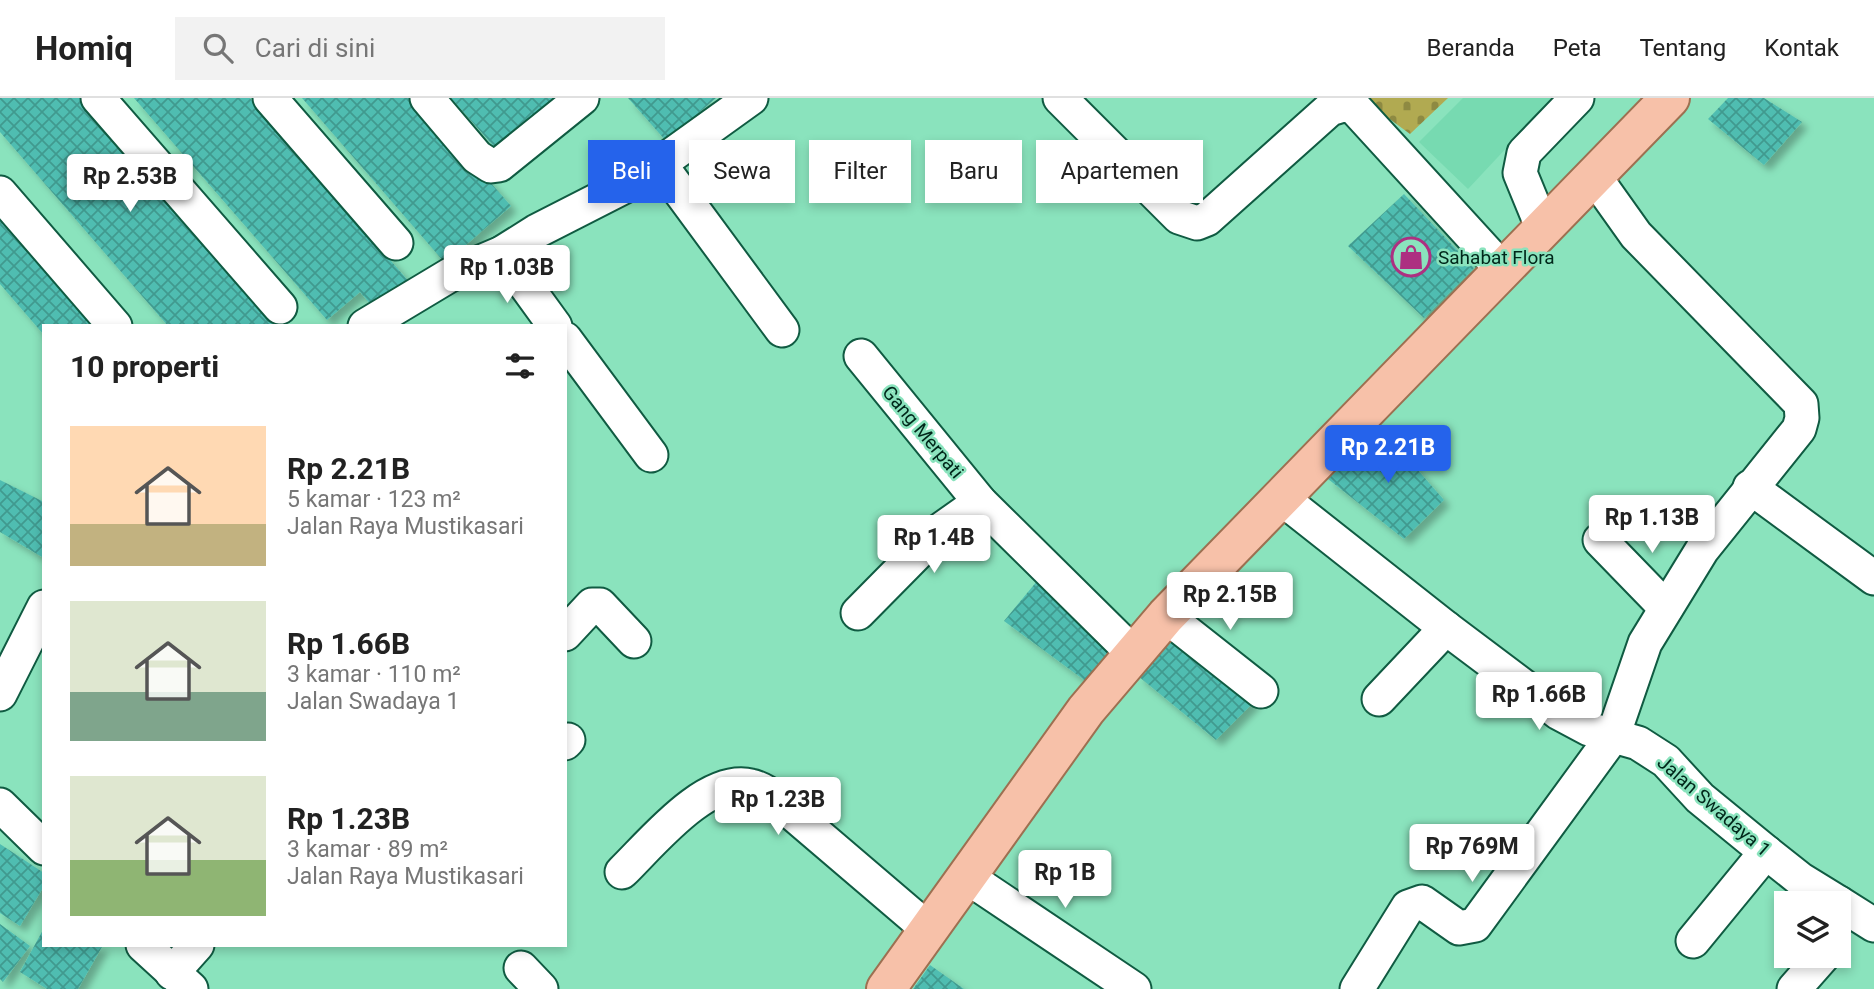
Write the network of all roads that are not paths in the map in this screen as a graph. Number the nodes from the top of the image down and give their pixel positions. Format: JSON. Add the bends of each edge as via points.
{"nodes":[{"id":1,"x":99,"y":98,"type":"edge"},
{"id":2,"x":270,"y":98,"type":"edge"},
{"id":3,"x":427,"y":98,"type":"edge"},
{"id":4,"x":582,"y":98,"type":"edge"},
{"id":5,"x":751,"y":98,"type":"edge"},
{"id":6,"x":1060,"y":98,"type":"edge"},
{"id":7,"x":1577,"y":98,"type":"edge"},
{"id":8,"x":1670,"y":98,"type":"edge"},
{"id":9,"x":1325,"y":103,"type":"edge"},
{"id":10,"x":675,"y":152,"type":"edge"},
{"id":11,"x":1594,"y":176,"type":"junction"},
{"id":12,"x":675,"y":185,"type":"edge"},
{"id":13,"x":0,"y":193,"type":"edge"},
{"id":14,"x":592,"y":203,"type":"edge"},
{"id":15,"x":1544,"y":229,"type":"junction"},
{"id":16,"x":396,"y":243,"type":"dead end"},
{"id":17,"x":502,"y":253,"type":"junction"},
{"id":18,"x":1502,"y":269,"type":"junction"},
{"id":19,"x":280,"y":307,"type":"dead end"},
{"id":20,"x":113,"y":324,"type":"edge"},
{"id":21,"x":368,"y":324,"type":"edge"},
{"id":22,"x":554,"y":324,"type":"edge"},
{"id":23,"x":782,"y":330,"type":"dead end"},
{"id":24,"x":567,"y":342,"type":"edge"},
{"id":25,"x":861,"y":356,"type":"dead end"},
{"id":26,"x":651,"y":456,"type":"dead end"},
{"id":27,"x":1750,"y":487,"type":"junction"},
{"id":28,"x":1280,"y":497,"type":"junction"},
{"id":29,"x":979,"y":502,"type":"junction"},
{"id":30,"x":1600,"y":540,"type":"dead end"},
{"id":31,"x":1874,"y":578,"type":"edge"},
{"id":32,"x":1666,"y":608,"type":"junction"},
{"id":33,"x":42,"y":611,"type":"edge"},
{"id":34,"x":858,"y":613,"type":"dead end"},
{"id":35,"x":1166,"y":616,"type":"junction"},
{"id":36,"x":1446,"y":628,"type":"junction"},
{"id":37,"x":567,"y":632,"type":"edge"},
{"id":38,"x":634,"y":641,"type":"dead end"},
{"id":39,"x":1135,"y":655,"type":"junction"},
{"id":40,"x":1261,"y":691,"type":"dead end"},
{"id":41,"x":0,"y":694,"type":"edge"},
{"id":42,"x":1379,"y":699,"type":"dead end"},
{"id":43,"x":1613,"y":736,"type":"junction"},
{"id":44,"x":0,"y":805,"type":"edge"},
{"id":45,"x":42,"y":846,"type":"edge"},
{"id":46,"x":1766,"y":852,"type":"junction"},
{"id":47,"x":622,"y":872,"type":"dead end"},
{"id":48,"x":967,"y":877,"type":"junction"},
{"id":49,"x":1817,"y":891,"type":"edge"},
{"id":50,"x":929,"y":930,"type":"junction"},
{"id":51,"x":1693,"y":941,"type":"dead end"},
{"id":52,"x":145,"y":947,"type":"edge"},
{"id":53,"x":196,"y":947,"type":"edge"},
{"id":54,"x":1812,"y":968,"type":"edge"},
{"id":55,"x":181,"y":981,"type":"edge"},
{"id":56,"x":886,"y":989,"type":"edge"},
{"id":57,"x":1134,"y":989,"type":"edge"},
{"id":58,"x":1357,"y":989,"type":"edge"},
{"id":59,"x":1794,"y":989,"type":"edge"}],
"edges":[{"from":1,"to":19,"type":"street"},
{"from":2,"to":16,"type":"street"},
{"from":3,"to":4,"type":"street","via":[[477,158],[491,166],[499,165]]},
{"from":5,"to":10,"type":"street"},
{"from":6,"to":9,"type":"street","via":[[1179,217],[1197,223],[1207,219]]},
{"from":7,"to":15,"type":"street","via":[[1524,153],[1520,173]]},
{"from":8,"to":11,"type":"main road"},
{"from":9,"to":18,"type":"street","via":[[1353,106]]},
{"from":11,"to":15,"type":"main road"},
{"from":11,"to":27,"type":"street","via":[[1636,235],[1801,404],[1799,429]]},
{"from":12,"to":23,"type":"street"},
{"from":13,"to":20,"type":"street"},
{"from":14,"to":17,"type":"street"},
{"from":15,"to":18,"type":"main road"},
{"from":17,"to":21,"type":"street","via":[[450,275]]},
{"from":17,"to":22,"type":"street"},
{"from":18,"to":28,"type":"main road"},
{"from":24,"to":26,"type":"street"},
{"from":25,"to":29,"type":"street","name":"Gang Merpati"},
{"from":27,"to":31,"type":"street"},
{"from":27,"to":32,"type":"street","via":[[1702,550]]},
{"from":28,"to":35,"type":"main road"},
{"from":28,"to":36,"type":"street","name":"Jalan Swadaya 1"},
{"from":29,"to":34,"type":"street","via":[[939,531]]},
{"from":29,"to":39,"type":"street","name":"Gang Merpati"},
{"from":30,"to":32,"type":"street"},
{"from":32,"to":43,"type":"street","via":[[1645,643]]},
{"from":33,"to":41,"type":"street"},
{"from":35,"to":39,"type":"main road"},
{"from":35,"to":40,"type":"street"},
{"from":36,"to":42,"type":"street"},
{"from":36,"to":43,"type":"street","name":"Jalan Swadaya 1","via":[[1559,713]]},
{"from":37,"to":38,"type":"street","via":[[592,605],[600,605]]},
{"from":39,"to":48,"type":"main road","via":[[1086,710]]},
{"from":43,"to":46,"type":"street","name":"Jalan Swadaya 1","via":[[1638,743],[1666,761],[1700,798]]},
{"from":43,"to":58,"type":"street","via":[[1475,925],[1460,928],[1422,902],[1415,903],[1408,907]]},
{"from":44,"to":45,"type":"street"},
{"from":46,"to":49,"type":"street","name":"Jalan Swadaya 1"},
{"from":46,"to":51,"type":"street"},
{"from":47,"to":50,"type":"street","via":[[697,801],[727,786],[750,785],[771,795]]},
{"from":48,"to":50,"type":"main road"},
{"from":48,"to":57,"type":"street"},
{"from":50,"to":56,"type":"main road"},
{"from":52,"to":55,"type":"street"},
{"from":53,"to":55,"type":"street"},
{"from":54,"to":59,"type":"street"}]}
